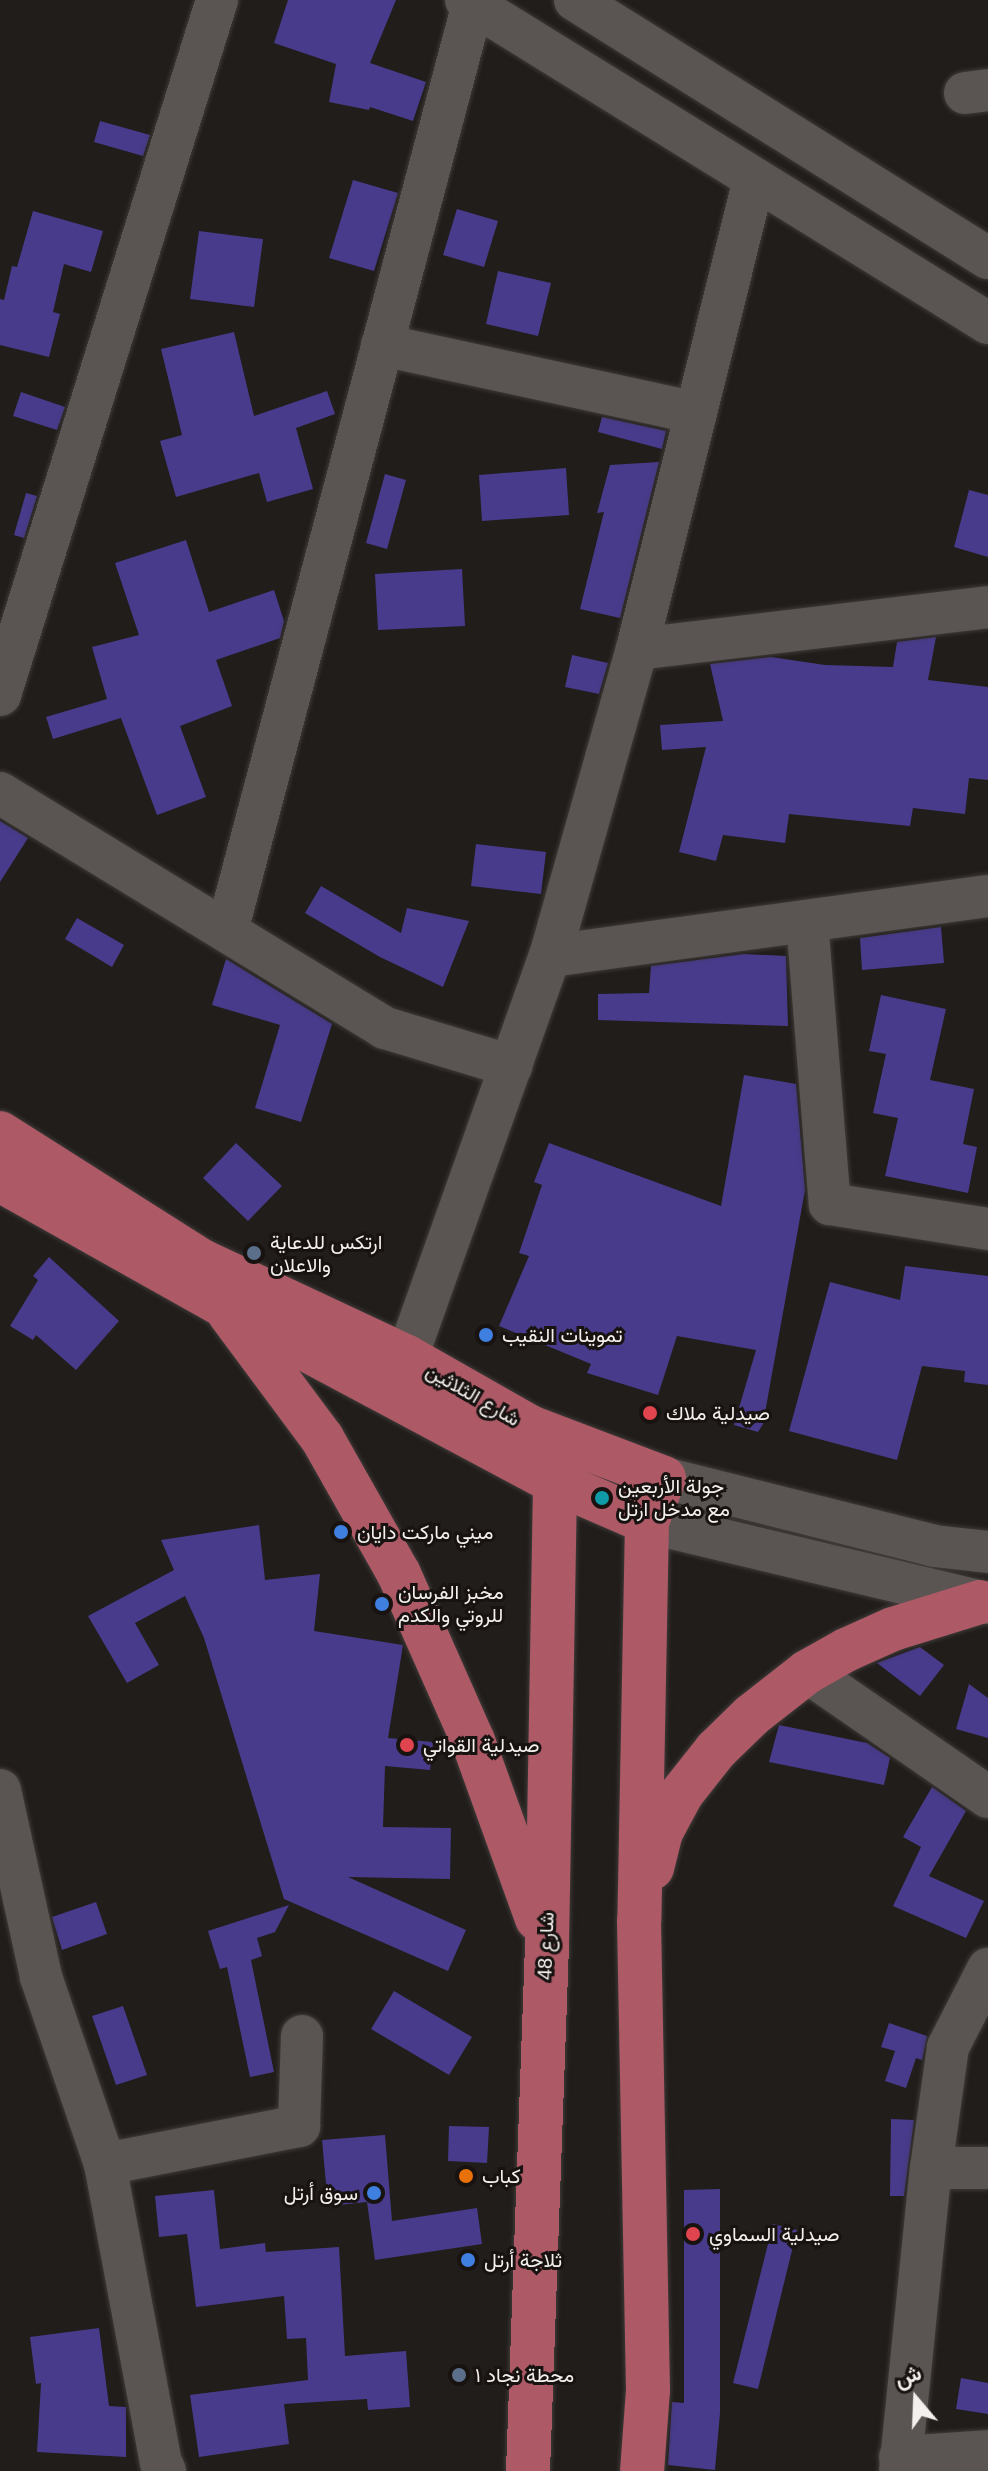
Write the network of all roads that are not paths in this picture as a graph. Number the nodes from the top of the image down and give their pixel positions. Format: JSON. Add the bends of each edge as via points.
{"nodes":[{"id":1,"x":217,"y":0,"type":"edge"},
{"id":2,"x":575,"y":0,"type":"edge"},
{"id":3,"x":469,"y":2,"type":"edge"},
{"id":4,"x":754,"y":179,"type":"junction"},
{"id":5,"x":988,"y":258,"type":"edge"},
{"id":6,"x":988,"y":323,"type":"edge"},
{"id":7,"x":382,"y":345,"type":"junction"},
{"id":8,"x":696,"y":413,"type":"junction"},
{"id":9,"x":988,"y":607,"type":"edge"},
{"id":10,"x":637,"y":649,"type":"junction"},
{"id":11,"x":0,"y":695,"type":"edge"},
{"id":12,"x":0,"y":793,"type":"edge"},
{"id":13,"x":988,"y":896,"type":"edge"},
{"id":14,"x":807,"y":921,"type":"junction"},
{"id":15,"x":227,"y":931,"type":"junction"},
{"id":16,"x":550,"y":956,"type":"junction"},
{"id":17,"x":511,"y":1066,"type":"junction"},
{"id":18,"x":0,"y":1133,"type":"edge"},
{"id":19,"x":0,"y":1180,"type":"edge"},
{"id":20,"x":988,"y":1229,"type":"edge"},
{"id":21,"x":223,"y":1305,"type":"junction"},
{"id":22,"x":407,"y":1357,"type":"junction"},
{"id":23,"x":530,"y":1427,"type":"junction"},
{"id":24,"x":664,"y":1478,"type":"junction"},
{"id":25,"x":555,"y":1482,"type":"junction"},
{"id":26,"x":647,"y":1522,"type":"junction"},
{"id":27,"x":988,"y":1552,"type":"edge"},
{"id":28,"x":984,"y":1602,"type":"edge"},
{"id":29,"x":807,"y":1672,"type":"junction"},
{"id":30,"x":0,"y":1790,"type":"edge"},
{"id":31,"x":988,"y":1797,"type":"edge"},
{"id":32,"x":639,"y":1921,"type":"junction"},
{"id":33,"x":547,"y":1945,"type":"junction"},
{"id":34,"x":988,"y":1969,"type":"edge"},
{"id":35,"x":302,"y":2036,"type":"dead end"},
{"id":36,"x":105,"y":2164,"type":"junction"},
{"id":37,"x":931,"y":2168,"type":"junction"},
{"id":38,"x":988,"y":2168,"type":"edge"},
{"id":39,"x":988,"y":2451,"type":"edge"},
{"id":40,"x":900,"y":2464,"type":"edge"},
{"id":41,"x":159,"y":2468,"type":"edge"},
{"id":42,"x":528,"y":2471,"type":"edge"},
{"id":43,"x":642,"y":2471,"type":"edge"}],
"edges":[{"from":1,"to":11,"type":"street"},
{"from":2,"to":5,"type":"street"},
{"from":3,"to":4,"type":"street"},
{"from":3,"to":7,"type":"street"},
{"from":4,"to":6,"type":"street"},
{"from":4,"to":8,"type":"street"},
{"from":7,"to":8,"type":"street"},
{"from":7,"to":15,"type":"street"},
{"from":8,"to":10,"type":"street"},
{"from":9,"to":10,"type":"street"},
{"from":10,"to":16,"type":"street"},
{"from":12,"to":15,"type":"street"},
{"from":13,"to":14,"type":"street"},
{"from":14,"to":16,"type":"street"},
{"from":14,"to":20,"type":"street","via":[[830,1204]]},
{"from":15,"to":17,"type":"street","via":[[385,1028]]},
{"from":16,"to":17,"type":"street"},
{"from":17,"to":22,"type":"street"},
{"from":18,"to":22,"type":"main road","name":"شارع الثلاثين","via":[[202,1261]]},
{"from":19,"to":21,"type":"main road","name":"شارع الثلاثين"},
{"from":21,"to":25,"type":"main road","name":"شارع الثلاثين"},
{"from":21,"to":33,"type":"main road","via":[[322,1438],[399,1574],[473,1741]]},
{"from":22,"to":23,"type":"main road","name":"شارع الثلاثين"},
{"from":23,"to":24,"type":"main road","name":"شارع الثلاثين"},
{"from":23,"to":25,"type":"main road","name":"شارع 48"},
{"from":24,"to":26,"type":"main road"},
{"from":24,"to":27,"type":"street","name":"شارع الثلاثين","via":[[934,1546]]},
{"from":25,"to":26,"type":"main road","name":"شارع الثلاثين"},
{"from":25,"to":33,"type":"main road","name":"شارع 48"},
{"from":26,"to":28,"type":"street","name":"شارع الثلاثين"},
{"from":26,"to":32,"type":"main road"},
{"from":28,"to":29,"type":"main road","via":[[893,1629]]},
{"from":29,"to":31,"type":"street"},
{"from":29,"to":32,"type":"main road","via":[[716,1750],[682,1793],[661,1832]]},
{"from":30,"to":36,"type":"street","via":[[41,1977]]},
{"from":32,"to":43,"type":"main road","via":[[648,2390]]},
{"from":33,"to":42,"type":"main road","name":"شارع 48"},
{"from":34,"to":37,"type":"street","via":[[948,2047]]},
{"from":35,"to":36,"type":"street","via":[[299,2126]]},
{"from":36,"to":41,"type":"street"},
{"from":37,"to":38,"type":"street"},
{"from":37,"to":40,"type":"street"},
{"from":39,"to":40,"type":"street"}]}
